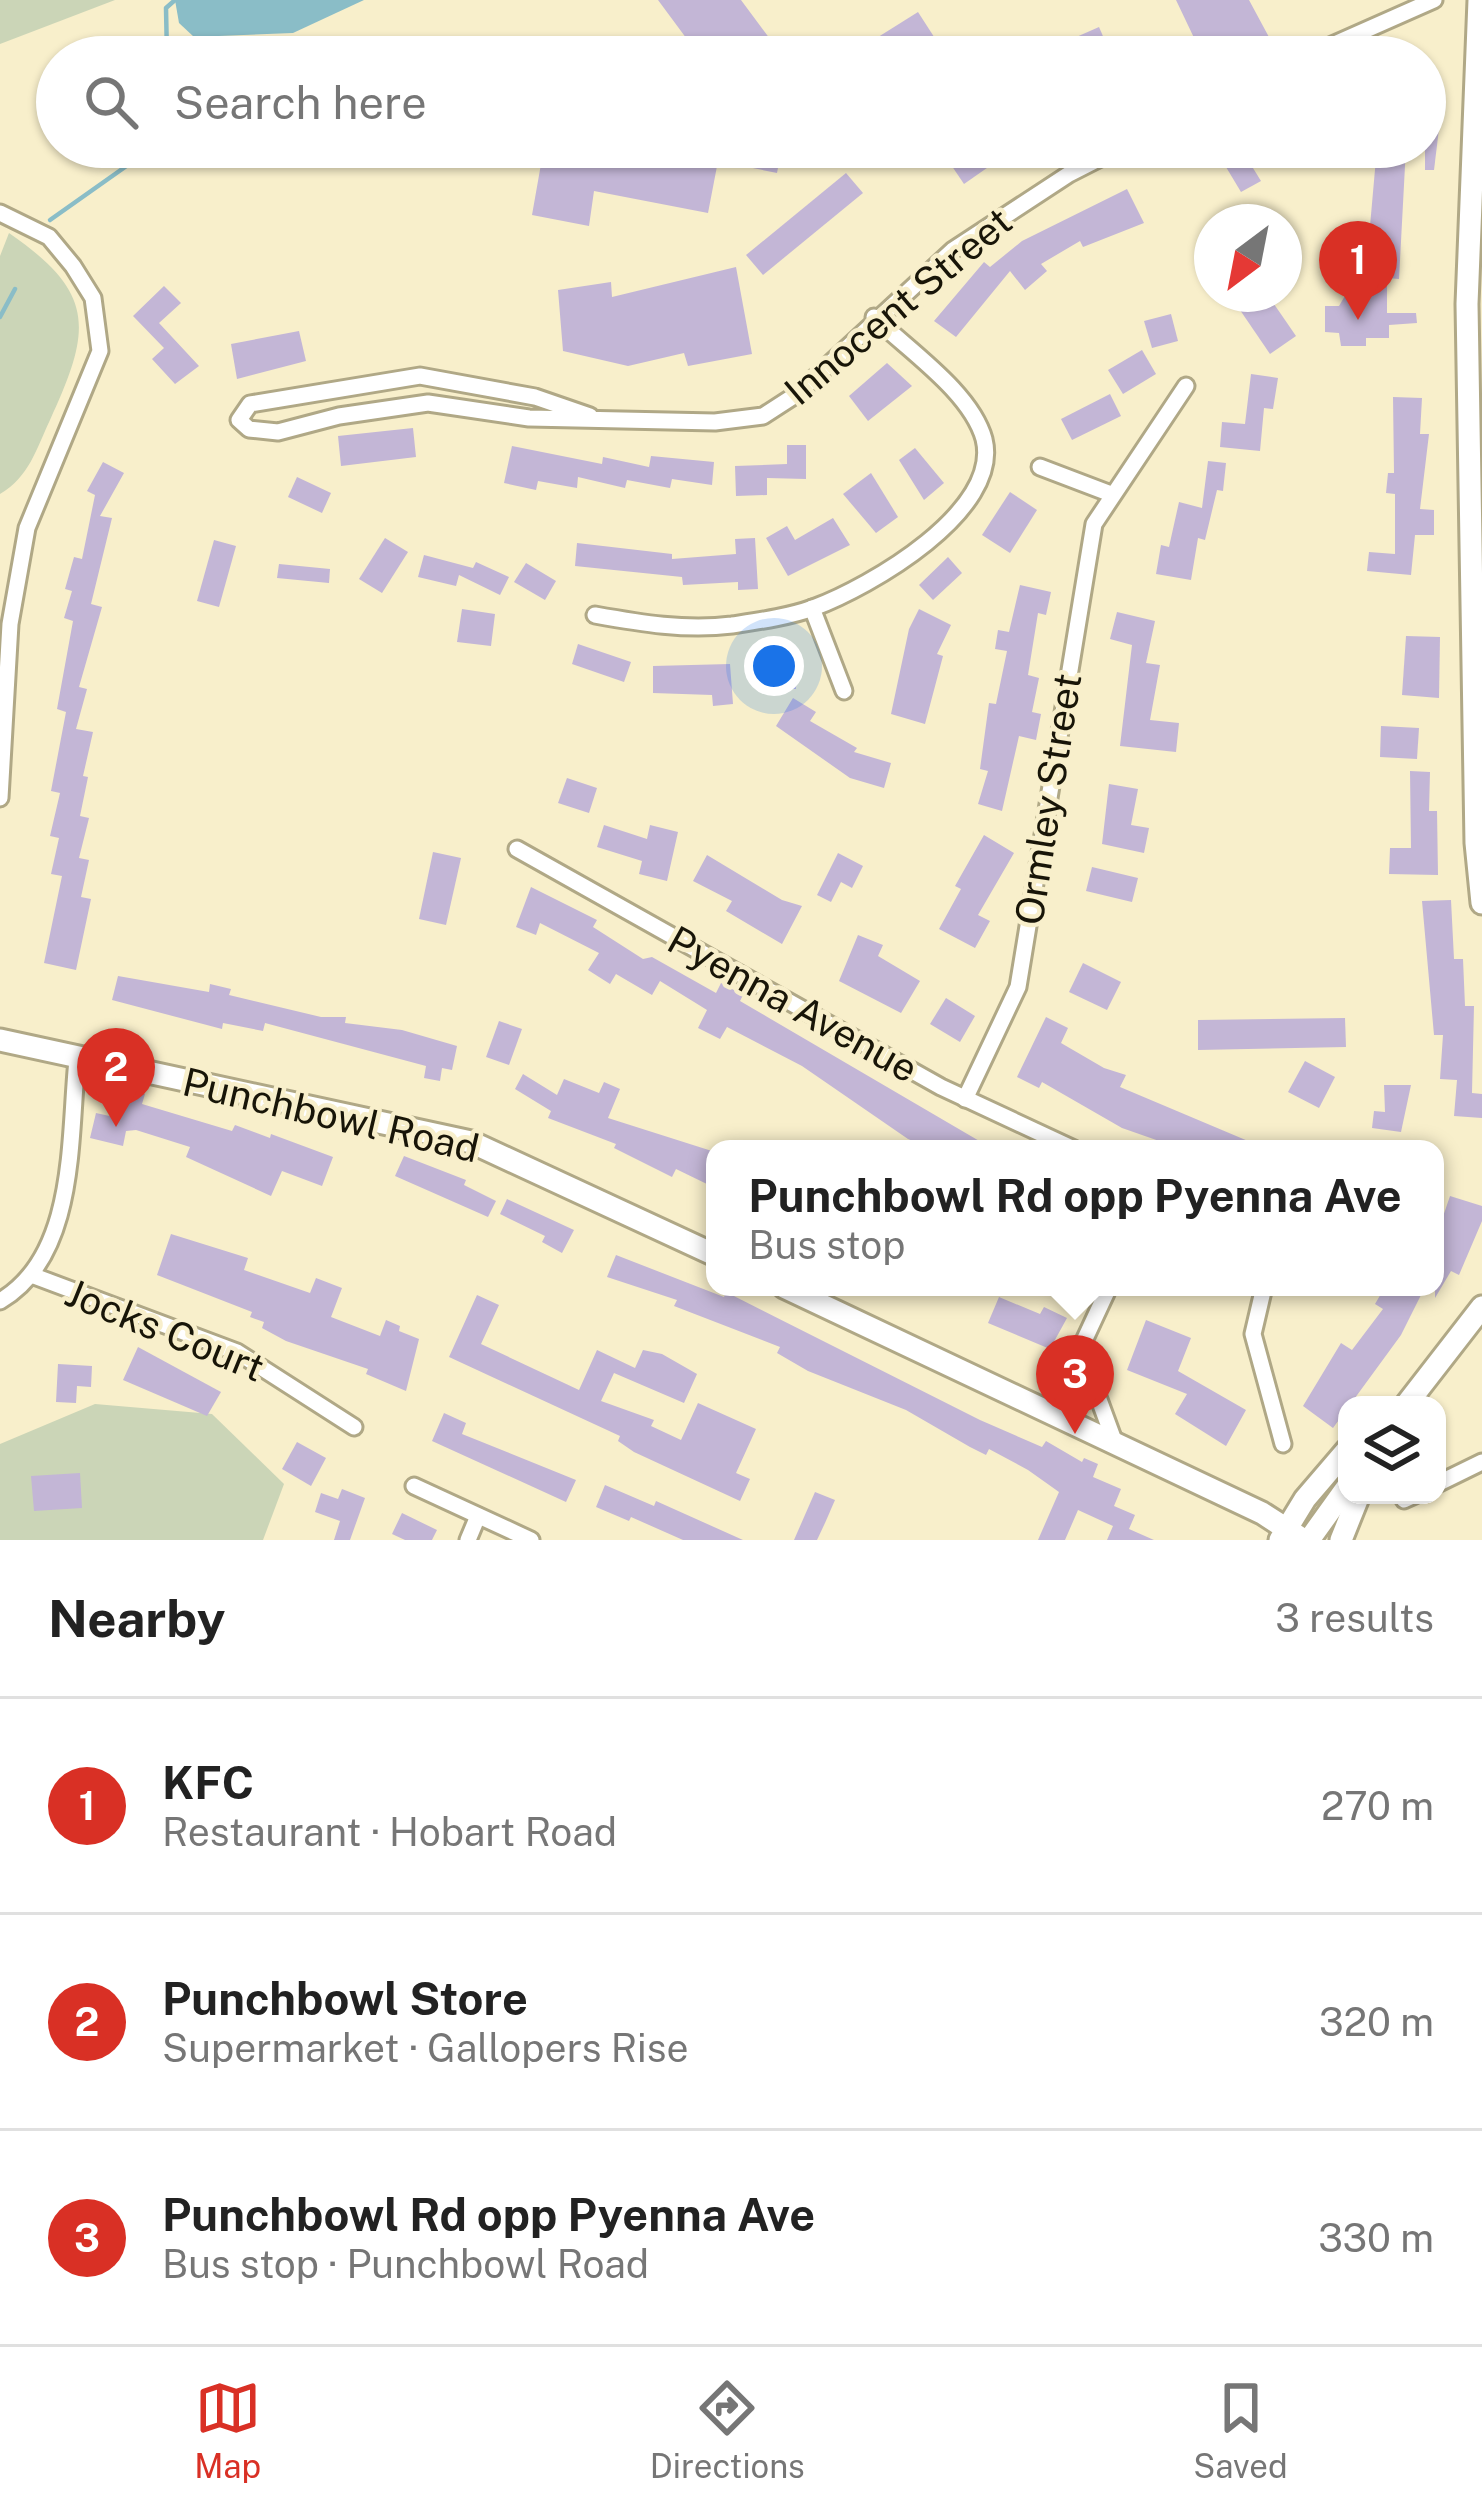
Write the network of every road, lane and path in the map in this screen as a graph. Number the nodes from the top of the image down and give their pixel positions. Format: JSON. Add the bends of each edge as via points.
{"nodes":[{"id":1,"x":1434,"y":0,"type":"edge"},
{"id":2,"x":1479,"y":0,"type":"edge"},
{"id":3,"x":1353,"y":36,"type":"edge"},
{"id":4,"x":1086,"y":168,"type":"edge"},
{"id":5,"x":0,"y":213,"type":"edge"},
{"id":6,"x":874,"y":317,"type":"junction"},
{"id":7,"x":1474,"y":355,"type":"edge"},
{"id":8,"x":1186,"y":386,"type":"dead end"},
{"id":9,"x":590,"y":416,"type":"junction"},
{"id":10,"x":1040,"y":467,"type":"dead end"},
{"id":11,"x":1111,"y":494,"type":"junction"},
{"id":12,"x":812,"y":608,"type":"junction"},
{"id":13,"x":595,"y":615,"type":"dead end"},
{"id":14,"x":844,"y":691,"type":"dead end"},
{"id":15,"x":0,"y":798,"type":"edge"},
{"id":16,"x":517,"y":849,"type":"dead end"},
{"id":17,"x":1482,"y":903,"type":"edge"},
{"id":18,"x":0,"y":1040,"type":"edge"},
{"id":19,"x":77,"y":1060,"type":"junction"},
{"id":20,"x":965,"y":1099,"type":"junction"},
{"id":21,"x":1054,"y":1140,"type":"edge"},
{"id":22,"x":706,"y":1251,"type":"edge"},
{"id":23,"x":34,"y":1276,"type":"junction"},
{"id":24,"x":803,"y":1296,"type":"edge"},
{"id":25,"x":1105,"y":1296,"type":"edge"},
{"id":26,"x":1262,"y":1296,"type":"edge"},
{"id":27,"x":0,"y":1301,"type":"edge"},
{"id":28,"x":1482,"y":1307,"type":"edge"},
{"id":29,"x":1462,"y":1336,"type":"junction"},
{"id":30,"x":1070,"y":1374,"type":"junction"},
{"id":31,"x":1398,"y":1396,"type":"edge"},
{"id":32,"x":1413,"y":1396,"type":"edge"},
{"id":33,"x":1422,"y":1396,"type":"edge"},
{"id":34,"x":1051,"y":1414,"type":"junction"},
{"id":35,"x":354,"y":1427,"type":"dead end"},
{"id":36,"x":1116,"y":1444,"type":"junction"},
{"id":37,"x":1283,"y":1444,"type":"dead end"},
{"id":38,"x":1338,"y":1460,"type":"edge"},
{"id":39,"x":1482,"y":1462,"type":"edge"},
{"id":40,"x":1446,"y":1480,"type":"edge"},
{"id":41,"x":414,"y":1486,"type":"dead end"},
{"id":42,"x":1338,"y":1496,"type":"edge"},
{"id":43,"x":1355,"y":1504,"type":"edge"},
{"id":44,"x":478,"y":1516,"type":"junction"},
{"id":45,"x":1298,"y":1537,"type":"edge"},
{"id":46,"x":468,"y":1540,"type":"edge"},
{"id":47,"x":530,"y":1540,"type":"edge"},
{"id":48,"x":1341,"y":1540,"type":"edge"}],
"edges":[{"from":1,"to":3,"type":"street"},
{"from":2,"to":7,"type":"main road"},
{"from":4,"to":6,"type":"street","name":"Innocent Street","via":[[953,250]]},
{"from":5,"to":15,"type":"street","via":[[49,238],[73,266],[93,298],[100,351],[27,528],[10,623]]},
{"from":6,"to":9,"type":"street","name":"Innocent Street","via":[[797,394],[763,416]]},
{"from":6,"to":12,"type":"street","via":[[976,418],[984,474],[968,503],[930,537]]},
{"from":7,"to":17,"type":"main road"},
{"from":8,"to":11,"type":"street","name":"Ormley Street"},
{"from":9,"to":9,"type":"street","name":"Innocent Street","via":[[530,418],[428,403],[278,432],[239,420],[250,404],[420,376]]},
{"from":10,"to":11,"type":"street"},
{"from":11,"to":20,"type":"street","name":"Ormley Street","via":[[1089,544],[1018,988]]},
{"from":12,"to":13,"type":"street","via":[[727,626]]},
{"from":12,"to":14,"type":"street"},
{"from":16,"to":20,"type":"street","name":"Pyenna Avenue"},
{"from":18,"to":19,"type":"main road","name":"Punchbowl Road"},
{"from":19,"to":22,"type":"main road","name":"Punchbowl Road","via":[[471,1142]]},
{"from":19,"to":23,"type":"street","via":[[67,1173]]},
{"from":20,"to":21,"type":"street","name":"Pyenna Avenue"},
{"from":23,"to":27,"type":"street"},
{"from":23,"to":35,"type":"street","name":"Jocks Court","via":[[237,1352]]},
{"from":24,"to":34,"type":"main road"},
{"from":25,"to":30,"type":"street"},
{"from":26,"to":37,"type":"street","via":[[1253,1334]]},
{"from":28,"to":29,"type":"main road"},
{"from":29,"to":31,"type":"main road"},
{"from":29,"to":32,"type":"main road"},
{"from":29,"to":33,"type":"main road"},
{"from":30,"to":34,"type":"street"},
{"from":30,"to":36,"type":"street","via":[[1097,1394]]},
{"from":34,"to":36,"type":"main road"},
{"from":36,"to":45,"type":"main road"},
{"from":38,"to":45,"type":"main road"},
{"from":39,"to":40,"type":"street"},
{"from":41,"to":44,"type":"street"},
{"from":42,"to":45,"type":"main road"},
{"from":43,"to":48,"type":"main road"},
{"from":44,"to":46,"type":"street"},
{"from":44,"to":47,"type":"street"}]}
